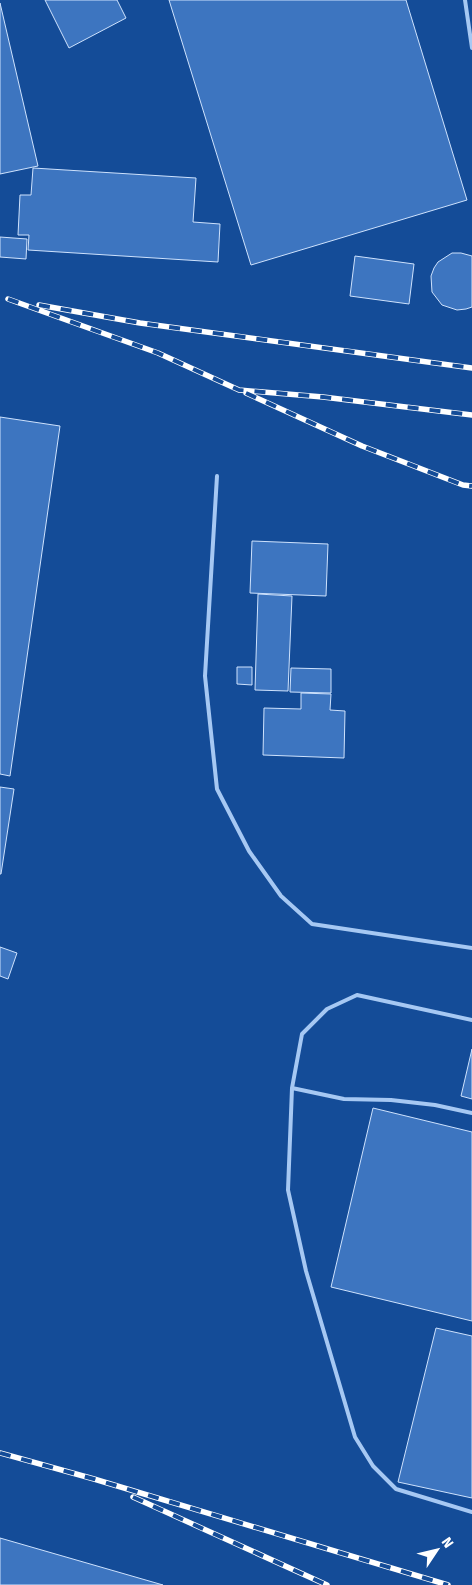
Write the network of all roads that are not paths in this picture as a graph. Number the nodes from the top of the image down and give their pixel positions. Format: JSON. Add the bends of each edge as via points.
{"nodes":[{"id":1,"x":465,"y":0,"type":"edge"},
{"id":2,"x":472,"y":48,"type":"edge"},
{"id":3,"x":217,"y":476,"type":"dead end"},
{"id":4,"x":472,"y":948,"type":"edge"},
{"id":5,"x":472,"y":1020,"type":"edge"},
{"id":6,"x":292,"y":1088,"type":"junction"},
{"id":7,"x":472,"y":1113,"type":"edge"},
{"id":8,"x":472,"y":1512,"type":"edge"}],
"edges":[{"from":1,"to":2,"type":"lane"},
{"from":3,"to":4,"type":"lane","via":[[205,676],[217,789],[249,851],[281,896],[312,924]]},
{"from":5,"to":6,"type":"lane","via":[[357,996],[327,1009],[302,1034]]},
{"from":6,"to":7,"type":"lane","via":[[344,1099],[391,1100]]},
{"from":6,"to":8,"type":"lane","via":[[288,1190],[306,1271],[355,1437],[373,1466],[396,1490]]}]}
